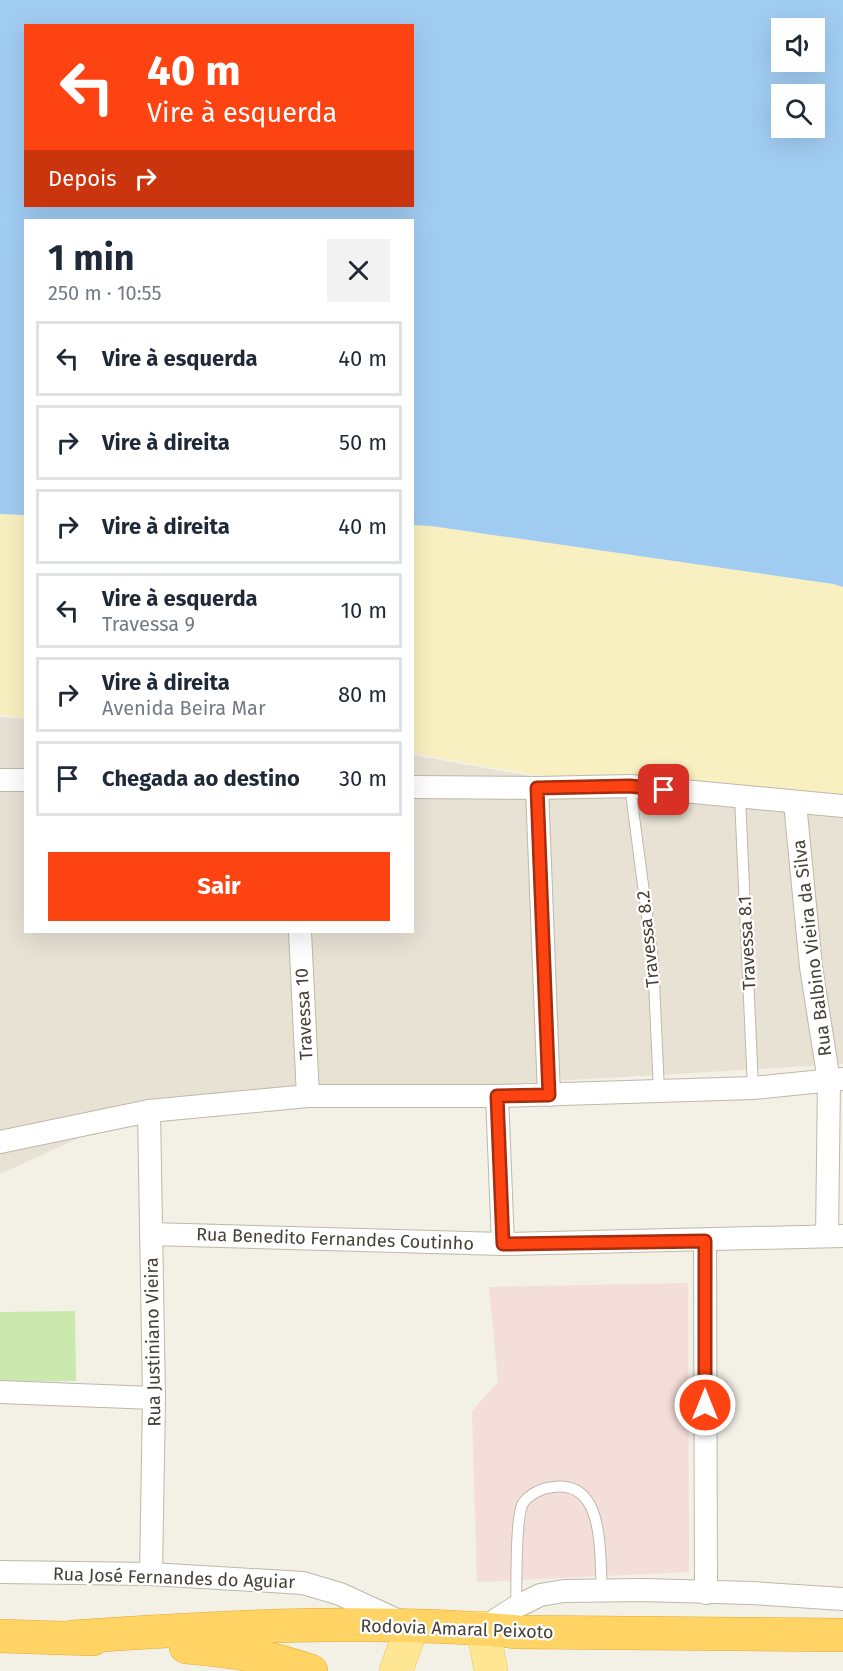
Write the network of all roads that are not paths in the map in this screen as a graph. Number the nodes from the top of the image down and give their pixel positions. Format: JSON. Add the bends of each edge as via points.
{"nodes":[{"id":1,"x":0,"y":780,"type":"edge"},
{"id":2,"x":24,"y":780,"type":"edge"},
{"id":3,"x":630,"y":786,"type":"junction"},
{"id":4,"x":414,"y":787,"type":"edge"},
{"id":5,"x":537,"y":788,"type":"junction"},
{"id":6,"x":740,"y":797,"type":"junction"},
{"id":7,"x":795,"y":803,"type":"junction"},
{"id":8,"x":843,"y":806,"type":"edge"},
{"id":9,"x":300,"y":933,"type":"edge"},
{"id":10,"x":836,"y":1080,"type":"edge"},
{"id":11,"x":753,"y":1088,"type":"junction"},
{"id":12,"x":659,"y":1091,"type":"junction"},
{"id":13,"x":549,"y":1095,"type":"junction"},
{"id":14,"x":308,"y":1096,"type":"junction"},
{"id":15,"x":497,"y":1096,"type":"junction"},
{"id":16,"x":149,"y":1111,"type":"junction"},
{"id":17,"x":0,"y":1142,"type":"edge"},
{"id":18,"x":151,"y":1234,"type":"junction"},
{"id":19,"x":835,"y":1236,"type":"edge"},
{"id":20,"x":705,"y":1241,"type":"junction"},
{"id":21,"x":503,"y":1244,"type":"junction"},
{"id":22,"x":0,"y":1392,"type":"edge"},
{"id":23,"x":154,"y":1398,"type":"junction"},
{"id":24,"x":0,"y":1572,"type":"edge"},
{"id":25,"x":151,"y":1574,"type":"junction"},
{"id":26,"x":602,"y":1590,"type":"junction"},
{"id":27,"x":706,"y":1593,"type":"junction"},
{"id":28,"x":843,"y":1599,"type":"edge"},
{"id":29,"x":516,"y":1606,"type":"junction"},
{"id":30,"x":412,"y":1626,"type":"junction"},
{"id":31,"x":483,"y":1628,"type":"junction"},
{"id":32,"x":843,"y":1635,"type":"edge"},
{"id":33,"x":0,"y":1636,"type":"edge"},
{"id":34,"x":72,"y":1637,"type":"junction"},
{"id":35,"x":310,"y":1671,"type":"edge"},
{"id":36,"x":396,"y":1671,"type":"edge"},
{"id":37,"x":491,"y":1671,"type":"edge"}],
"edges":[{"from":1,"to":2,"type":"street"},
{"from":3,"to":5,"type":"street"},
{"from":3,"to":6,"type":"street"},
{"from":3,"to":12,"type":"lane","name":"Travessa 8.2","via":[[653,961]]},
{"from":4,"to":5,"type":"street"},
{"from":5,"to":13,"type":"street"},
{"from":6,"to":7,"type":"street"},
{"from":6,"to":11,"type":"lane","name":"Travessa 8.1"},
{"from":7,"to":8,"type":"street"},
{"from":7,"to":10,"type":"street","name":"Rua Balbino Vieira da Silva","via":[[811,967]]},
{"from":9,"to":14,"type":"street","name":"Travessa 10"},
{"from":10,"to":11,"type":"street"},
{"from":10,"to":19,"type":"street","name":"Rua Balbino Vieira da Silva"},
{"from":11,"to":12,"type":"street"},
{"from":12,"to":13,"type":"street"},
{"from":13,"to":15,"type":"street"},
{"from":14,"to":15,"type":"street"},
{"from":14,"to":16,"type":"street"},
{"from":15,"to":21,"type":"street"},
{"from":16,"to":17,"type":"street"},
{"from":16,"to":18,"type":"street","name":"Rua Justiniano Vieira"},
{"from":18,"to":21,"type":"street","name":"Rua Benedito Fernandes Coutinho"},
{"from":18,"to":23,"type":"street","name":"Rua Justiniano Vieira"},
{"from":19,"to":20,"type":"street","name":"Rua Benedito Fernandes Coutinho"},
{"from":20,"to":21,"type":"street","name":"Rua Benedito Fernandes Coutinho"},
{"from":20,"to":27,"type":"street"},
{"from":22,"to":23,"type":"street"},
{"from":23,"to":25,"type":"street","name":"Rua Justiniano Vieira"},
{"from":24,"to":25,"type":"street","name":"Rua José Fernandes do Aguiar"},
{"from":25,"to":30,"type":"street","name":"Rua José Fernandes do Aguiar","via":[[303,1583],[340,1594]]},
{"from":26,"to":27,"type":"street"},
{"from":26,"to":29,"type":"street","via":[[540,1594]]},
{"from":26,"to":29,"type":"lane","via":[[597,1521],[590,1503],[582,1491],[552,1487],[538,1491],[523,1504]]},
{"from":27,"to":28,"type":"street"},
{"from":29,"to":31,"type":"street"},
{"from":30,"to":31,"type":"highway","name":"Rodovia Amaral Peixoto"},
{"from":30,"to":34,"type":"highway","name":"Rodovia Amaral Peixoto","via":[[186,1629]]},
{"from":30,"to":36,"type":"main road"},
{"from":31,"to":32,"type":"highway","name":"Rodovia Amaral Peixoto","via":[[518,1632]]},
{"from":31,"to":37,"type":"main road"},
{"from":33,"to":34,"type":"highway","name":"Rodovia Amaral Peixoto"},
{"from":34,"to":35,"type":"highway","name":"Rodovia Amaral Peixoto","via":[[229,1651],[274,1659]]}]}
